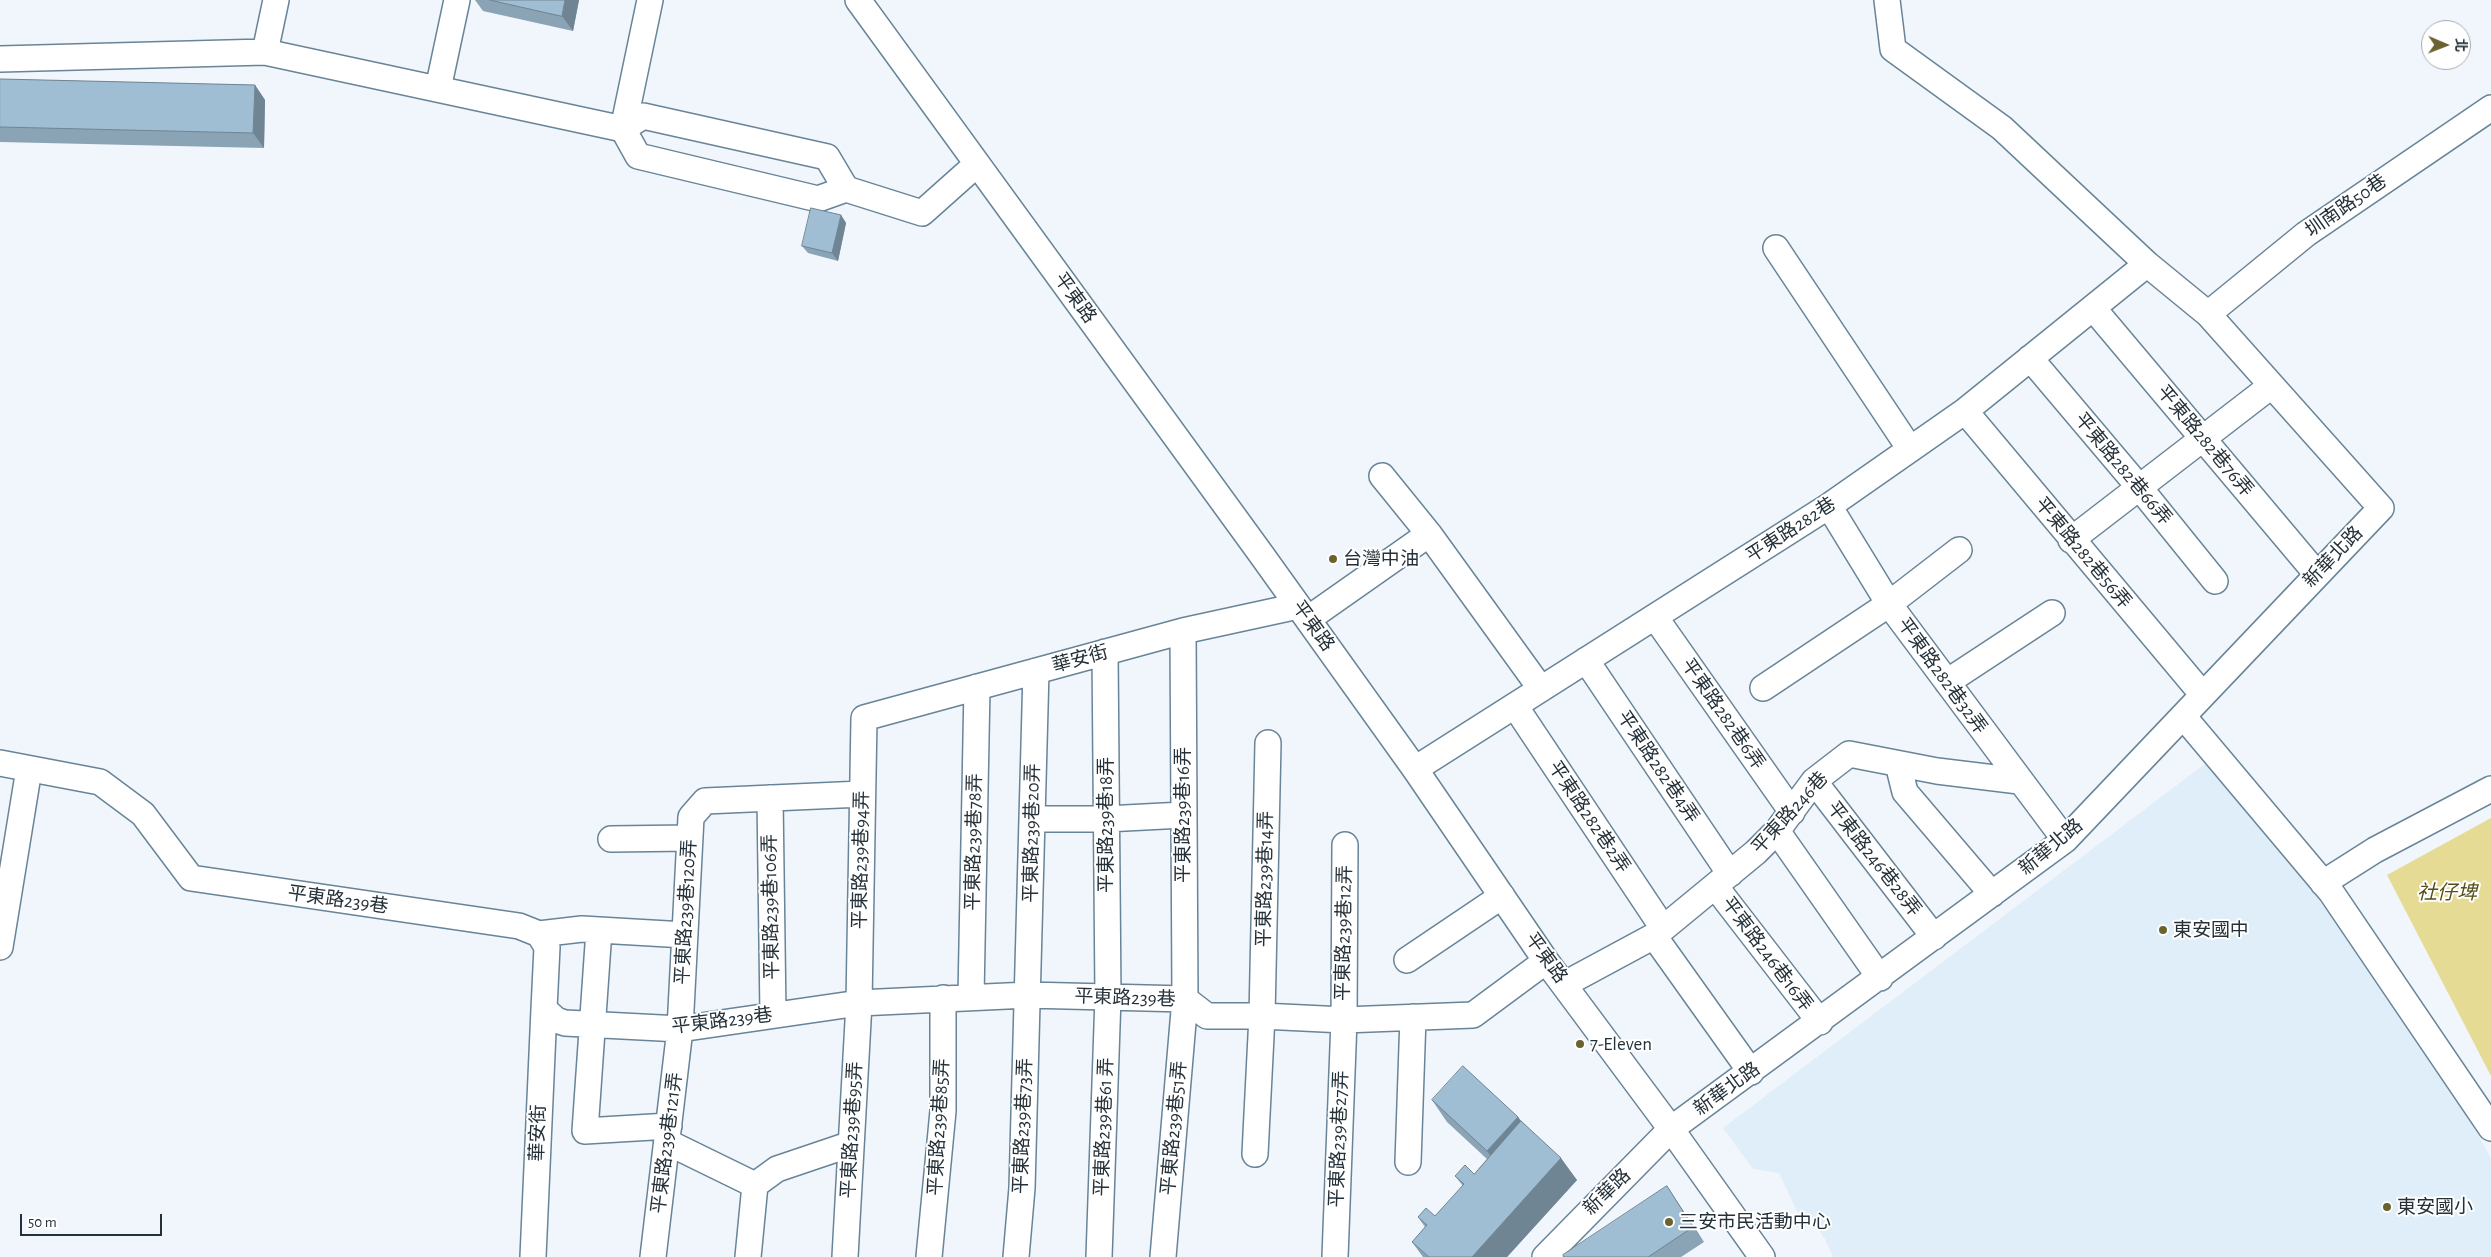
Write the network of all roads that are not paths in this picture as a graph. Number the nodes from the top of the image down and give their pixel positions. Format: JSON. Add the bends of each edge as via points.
{"nodes":[{"id":1,"x":276,"y":0,"type":"edge"},
{"id":2,"x":456,"y":0,"type":"edge"},
{"id":3,"x":650,"y":0,"type":"edge"},
{"id":4,"x":858,"y":0,"type":"edge"},
{"id":5,"x":1887,"y":0,"type":"edge"},
{"id":6,"x":265,"y":52,"type":"junction"},
{"id":7,"x":0,"y":60,"type":"edge"},
{"id":8,"x":438,"y":89,"type":"junction"},
{"id":9,"x":2491,"y":108,"type":"edge"},
{"id":10,"x":623,"y":129,"type":"junction"},
{"id":11,"x":977,"y":164,"type":"junction"},
{"id":12,"x":846,"y":189,"type":"junction"},
{"id":13,"x":1776,"y":248,"type":"dead end"},
{"id":14,"x":2147,"y":264,"type":"junction"},
{"id":15,"x":2093,"y":308,"type":"junction"},
{"id":16,"x":2208,"y":314,"type":"junction"},
{"id":17,"x":2030,"y":358,"type":"junction"},
{"id":18,"x":2271,"y":386,"type":"junction"},
{"id":19,"x":1964,"y":411,"type":"junction"},
{"id":20,"x":2203,"y":438,"type":"junction"},
{"id":21,"x":1910,"y":449,"type":"junction"},
{"id":22,"x":1382,"y":476,"type":"dead end"},
{"id":23,"x":2139,"y":487,"type":"junction"},
{"id":24,"x":1828,"y":506,"type":"junction"},
{"id":25,"x":1429,"y":534,"type":"junction"},
{"id":26,"x":2071,"y":540,"type":"junction"},
{"id":27,"x":1959,"y":550,"type":"dead end"},
{"id":28,"x":2316,"y":574,"type":"junction"},
{"id":29,"x":2214,"y":581,"type":"dead end"},
{"id":30,"x":1889,"y":604,"type":"junction"},
{"id":31,"x":1303,"y":613,"type":"junction"},
{"id":32,"x":2052,"y":613,"type":"dead end"},
{"id":33,"x":1655,"y":617,"type":"junction"},
{"id":34,"x":1183,"y":631,"type":"junction"},
{"id":35,"x":1105,"y":652,"type":"junction"},
{"id":36,"x":1586,"y":660,"type":"junction"},
{"id":37,"x":1036,"y":671,"type":"junction"},
{"id":38,"x":1947,"y":682,"type":"junction"},
{"id":39,"x":977,"y":687,"type":"junction"},
{"id":40,"x":1763,"y":688,"type":"dead end"},
{"id":41,"x":1542,"y":689,"type":"junction"},
{"id":42,"x":2203,"y":695,"type":"junction"},
{"id":43,"x":1515,"y":706,"type":"junction"},
{"id":44,"x":2182,"y":716,"type":"junction"},
{"id":45,"x":864,"y":718,"type":"joint"},
{"id":46,"x":1268,"y":743,"type":"dead end"},
{"id":47,"x":0,"y":763,"type":"edge"},
{"id":48,"x":1898,"y":764,"type":"junction"},
{"id":49,"x":29,"y":769,"type":"junction"},
{"id":50,"x":1415,"y":770,"type":"junction"},
{"id":51,"x":1814,"y":781,"type":"junction"},
{"id":52,"x":2019,"y":781,"type":"junction"},
{"id":53,"x":2491,"y":790,"type":"edge"},
{"id":54,"x":862,"y":794,"type":"junction"},
{"id":55,"x":770,"y":798,"type":"junction"},
{"id":56,"x":1183,"y":815,"type":"junction"},
{"id":57,"x":1032,"y":819,"type":"junction"},
{"id":58,"x":1106,"y":819,"type":"junction"},
{"id":59,"x":1784,"y":822,"type":"junction"},
{"id":60,"x":610,"y":838,"type":"dead end"},
{"id":61,"x":690,"y":838,"type":"junction"},
{"id":62,"x":2065,"y":840,"type":"junction"},
{"id":63,"x":1345,"y":845,"type":"dead end"},
{"id":64,"x":1723,"y":880,"type":"junction"},
{"id":65,"x":2324,"y":883,"type":"junction"},
{"id":66,"x":1992,"y":894,"type":"junction"},
{"id":67,"x":1502,"y":896,"type":"junction"},
{"id":68,"x":600,"y":930,"type":"junction"},
{"id":69,"x":1659,"y":932,"type":"junction"},
{"id":70,"x":539,"y":934,"type":"junction"},
{"id":71,"x":686,"y":934,"type":"junction"},
{"id":72,"x":1934,"y":937,"type":"junction"},
{"id":73,"x":0,"y":947,"type":"edge"},
{"id":74,"x":1407,"y":960,"type":"dead end"},
{"id":75,"x":1546,"y":961,"type":"junction"},
{"id":76,"x":1880,"y":978,"type":"junction"},
{"id":77,"x":1565,"y":984,"type":"junction"},
{"id":78,"x":1028,"y":995,"type":"junction"},
{"id":79,"x":971,"y":996,"type":"junction"},
{"id":80,"x":1108,"y":997,"type":"junction"},
{"id":81,"x":943,"y":998,"type":"junction"},
{"id":82,"x":1185,"y":999,"type":"junction"},
{"id":83,"x":859,"y":1002,"type":"junction"},
{"id":84,"x":544,"y":1009,"type":"junction"},
{"id":85,"x":773,"y":1015,"type":"junction"},
{"id":86,"x":1262,"y":1016,"type":"junction"},
{"id":87,"x":1413,"y":1017,"type":"junction"},
{"id":88,"x":1344,"y":1020,"type":"junction"},
{"id":89,"x":1820,"y":1022,"type":"junction"},
{"id":90,"x":592,"y":1025,"type":"junction"},
{"id":91,"x":680,"y":1029,"type":"junction"},
{"id":92,"x":1750,"y":1072,"type":"junction"},
{"id":93,"x":2491,"y":1128,"type":"edge"},
{"id":94,"x":1671,"y":1130,"type":"junction"},
{"id":95,"x":668,"y":1134,"type":"junction"},
{"id":96,"x":851,"y":1144,"type":"junction"},
{"id":97,"x":1255,"y":1154,"type":"dead end"},
{"id":98,"x":1408,"y":1162,"type":"dead end"},
{"id":99,"x":755,"y":1185,"type":"junction"},
{"id":100,"x":533,"y":1257,"type":"edge"},
{"id":101,"x":653,"y":1257,"type":"edge"},
{"id":102,"x":748,"y":1257,"type":"edge"},
{"id":103,"x":845,"y":1257,"type":"edge"},
{"id":104,"x":929,"y":1257,"type":"edge"},
{"id":105,"x":1016,"y":1257,"type":"edge"},
{"id":106,"x":1099,"y":1257,"type":"edge"},
{"id":107,"x":1163,"y":1257,"type":"edge"},
{"id":108,"x":1335,"y":1257,"type":"edge"},
{"id":109,"x":1545,"y":1257,"type":"edge"},
{"id":110,"x":1762,"y":1257,"type":"edge"}],
"edges":[{"from":1,"to":6,"type":"street"},
{"from":2,"to":8,"type":"street"},
{"from":3,"to":10,"type":"street"},
{"from":4,"to":11,"type":"street","name":"平東路"},
{"from":5,"to":14,"type":"street","via":[[1893,49],[2002,128]]},
{"from":6,"to":7,"type":"street"},
{"from":6,"to":8,"type":"street"},
{"from":8,"to":10,"type":"street"},
{"from":9,"to":16,"type":"street","name":"圳南路50巷","via":[[2306,234]]},
{"from":10,"to":12,"type":"street","via":[[638,156],[818,199]]},
{"from":10,"to":12,"type":"street","via":[[643,116],[827,156]]},
{"from":11,"to":12,"type":"street","via":[[922,213]]},
{"from":11,"to":31,"type":"street","name":"平東路"},
{"from":13,"to":21,"type":"street"},
{"from":14,"to":15,"type":"street","name":"平東路282巷"},
{"from":14,"to":16,"type":"street"},
{"from":15,"to":17,"type":"street","name":"平東路282巷"},
{"from":15,"to":20,"type":"street","name":"平東路282巷76弄"},
{"from":16,"to":18,"type":"street"},
{"from":17,"to":19,"type":"street","name":"平東路282巷"},
{"from":17,"to":23,"type":"street","name":"平東路282巷66弄"},
{"from":18,"to":20,"type":"street"},
{"from":18,"to":28,"type":"street","name":"新華北路","via":[[2381,508]]},
{"from":19,"to":21,"type":"street","name":"平東路282巷"},
{"from":19,"to":26,"type":"street","name":"平東路282巷56弄"},
{"from":20,"to":23,"type":"street"},
{"from":20,"to":28,"type":"street","name":"平東路282巷76弄"},
{"from":21,"to":24,"type":"street","name":"平東路282巷"},
{"from":22,"to":25,"type":"street"},
{"from":23,"to":26,"type":"street"},
{"from":23,"to":29,"type":"street","name":"平東路282巷66弄"},
{"from":24,"to":30,"type":"street","name":"平東路282巷32弄"},
{"from":24,"to":33,"type":"street","name":"平東路282巷"},
{"from":25,"to":31,"type":"street"},
{"from":25,"to":41,"type":"street"},
{"from":26,"to":42,"type":"street","name":"平東路282巷56弄"},
{"from":27,"to":30,"type":"street"},
{"from":28,"to":42,"type":"street","name":"新華北路"},
{"from":30,"to":38,"type":"street","name":"平東路282巷32弄"},
{"from":30,"to":40,"type":"street"},
{"from":31,"to":34,"type":"street","name":"華安街"},
{"from":31,"to":50,"type":"street","name":"平東路"},
{"from":32,"to":38,"type":"street"},
{"from":33,"to":36,"type":"street","name":"平東路282巷"},
{"from":33,"to":59,"type":"street","name":"平東路282巷6弄"},
{"from":34,"to":35,"type":"street","name":"華安街"},
{"from":34,"to":56,"type":"street","name":"平東路239巷16弄"},
{"from":35,"to":37,"type":"street","name":"華安街"},
{"from":35,"to":58,"type":"street","name":"平東路239巷18弄"},
{"from":36,"to":41,"type":"street","name":"平東路282巷"},
{"from":36,"to":64,"type":"street","name":"平東路282巷4弄"},
{"from":37,"to":39,"type":"street","name":"華安街"},
{"from":37,"to":57,"type":"street","name":"平東路239巷20弄"},
{"from":38,"to":52,"type":"street","name":"平東路282巷32弄"},
{"from":39,"to":45,"type":"street","name":"華安街"},
{"from":39,"to":79,"type":"street","name":"平東路239巷78弄"},
{"from":41,"to":43,"type":"street","name":"平東路282巷"},
{"from":42,"to":44,"type":"street","name":"新華北路"},
{"from":43,"to":50,"type":"street","name":"平東路282巷"},
{"from":43,"to":69,"type":"street","name":"平東路282巷2弄"},
{"from":44,"to":62,"type":"street","name":"新華北路"},
{"from":44,"to":65,"type":"street"},
{"from":45,"to":54,"type":"street","name":"平東路239巷94弄"},
{"from":46,"to":86,"type":"street","name":"平東路239巷14弄"},
{"from":47,"to":49,"type":"street","name":"平東路239巷"},
{"from":48,"to":51,"type":"street","name":"平東路246巷","via":[[1849,754]]},
{"from":48,"to":52,"type":"street","name":"平東路246巷"},
{"from":48,"to":66,"type":"street","via":[[1905,792]]},
{"from":49,"to":70,"type":"street","name":"平東路239巷","via":[[100,782],[142,814],[191,878],[519,926]]},
{"from":49,"to":73,"type":"street"},
{"from":50,"to":67,"type":"street","name":"平東路"},
{"from":51,"to":59,"type":"street","name":"平東路246巷"},
{"from":51,"to":72,"type":"street","name":"平東路246巷28弄"},
{"from":52,"to":62,"type":"street","name":"平東路282巷32弄"},
{"from":53,"to":65,"type":"street","via":[[2375,850]]},
{"from":54,"to":55,"type":"street"},
{"from":54,"to":83,"type":"street","name":"平東路239巷94弄"},
{"from":55,"to":61,"type":"street","name":"平東路239巷120弄","via":[[706,801],[691,817]]},
{"from":55,"to":85,"type":"street","name":"平東路239巷106弄"},
{"from":56,"to":58,"type":"street"},
{"from":56,"to":82,"type":"street","name":"平東路239巷16弄"},
{"from":57,"to":58,"type":"street"},
{"from":57,"to":78,"type":"street","name":"平東路239巷20弄"},
{"from":58,"to":80,"type":"street","name":"平東路239巷18弄"},
{"from":59,"to":64,"type":"street","name":"平東路246巷"},
{"from":59,"to":76,"type":"street","name":"平東路282巷6弄"},
{"from":60,"to":61,"type":"street"},
{"from":61,"to":71,"type":"street","name":"平東路239巷120弄"},
{"from":62,"to":66,"type":"street","name":"新華北路"},
{"from":63,"to":88,"type":"street","name":"平東路239巷12弄"},
{"from":64,"to":69,"type":"street","name":"平東路246巷"},
{"from":64,"to":89,"type":"street","name":"平東路246巷16弄"},
{"from":65,"to":93,"type":"street"},
{"from":66,"to":72,"type":"street","name":"新華北路"},
{"from":67,"to":74,"type":"street"},
{"from":67,"to":75,"type":"street","name":"平東路"},
{"from":68,"to":70,"type":"street"},
{"from":68,"to":71,"type":"street"},
{"from":68,"to":90,"type":"street"},
{"from":69,"to":77,"type":"street","name":"平東路246巷"},
{"from":69,"to":92,"type":"street","name":"平東路282巷2弄"},
{"from":70,"to":84,"type":"street","via":[[547,947]]},
{"from":71,"to":91,"type":"street","name":"平東路239巷120弄"},
{"from":72,"to":76,"type":"street","name":"新華北路"},
{"from":75,"to":77,"type":"street","name":"平東路"},
{"from":75,"to":87,"type":"street","name":"平東路239巷","via":[[1473,1015]]},
{"from":76,"to":89,"type":"street","name":"新華北路"},
{"from":77,"to":94,"type":"street","name":"平東路"},
{"from":78,"to":79,"type":"street","name":"平東路239巷"},
{"from":78,"to":80,"type":"street","name":"平東路239巷"},
{"from":78,"to":105,"type":"street","name":"平東路239巷73弄","via":[[1022,1188]]},
{"from":79,"to":81,"type":"street","name":"平東路239巷"},
{"from":80,"to":82,"type":"street","name":"平東路239巷"},
{"from":80,"to":106,"type":"street","name":"平東路239巷61 弄"},
{"from":81,"to":83,"type":"street","name":"平東路239巷"},
{"from":81,"to":104,"type":"street","name":"平東路239巷85弄","via":[[943,1111]]},
{"from":82,"to":86,"type":"street","name":"平東路239巷","via":[[1207,1016]]},
{"from":82,"to":107,"type":"street","name":"平東路239巷51弄"},
{"from":83,"to":85,"type":"street","name":"平東路239巷"},
{"from":83,"to":96,"type":"street","name":"平東路239巷95弄"},
{"from":84,"to":90,"type":"street","name":"平東路239巷","via":[[565,1023]]},
{"from":84,"to":100,"type":"street","name":"華安街"},
{"from":85,"to":91,"type":"street","name":"平東路239巷"},
{"from":86,"to":88,"type":"street","name":"平東路239巷"},
{"from":86,"to":97,"type":"street","name":"平東路239巷14弄"},
{"from":87,"to":88,"type":"street","name":"平東路239巷"},
{"from":87,"to":98,"type":"street"},
{"from":88,"to":108,"type":"street","name":"平東路239巷27弄"},
{"from":89,"to":92,"type":"street","name":"新華北路"},
{"from":90,"to":91,"type":"street","name":"平東路239巷"},
{"from":90,"to":95,"type":"street","via":[[585,1131]]},
{"from":91,"to":95,"type":"street","name":"平東路239巷121弄"},
{"from":92,"to":94,"type":"street","name":"新華北路"},
{"from":94,"to":109,"type":"street","name":"新華路"},
{"from":94,"to":110,"type":"street","name":"平東路"},
{"from":95,"to":99,"type":"street"},
{"from":95,"to":101,"type":"street","name":"平東路239巷121弄"},
{"from":96,"to":99,"type":"street","via":[[777,1169]]},
{"from":96,"to":103,"type":"street","name":"平東路239巷95弄"},
{"from":99,"to":102,"type":"street"}]}
